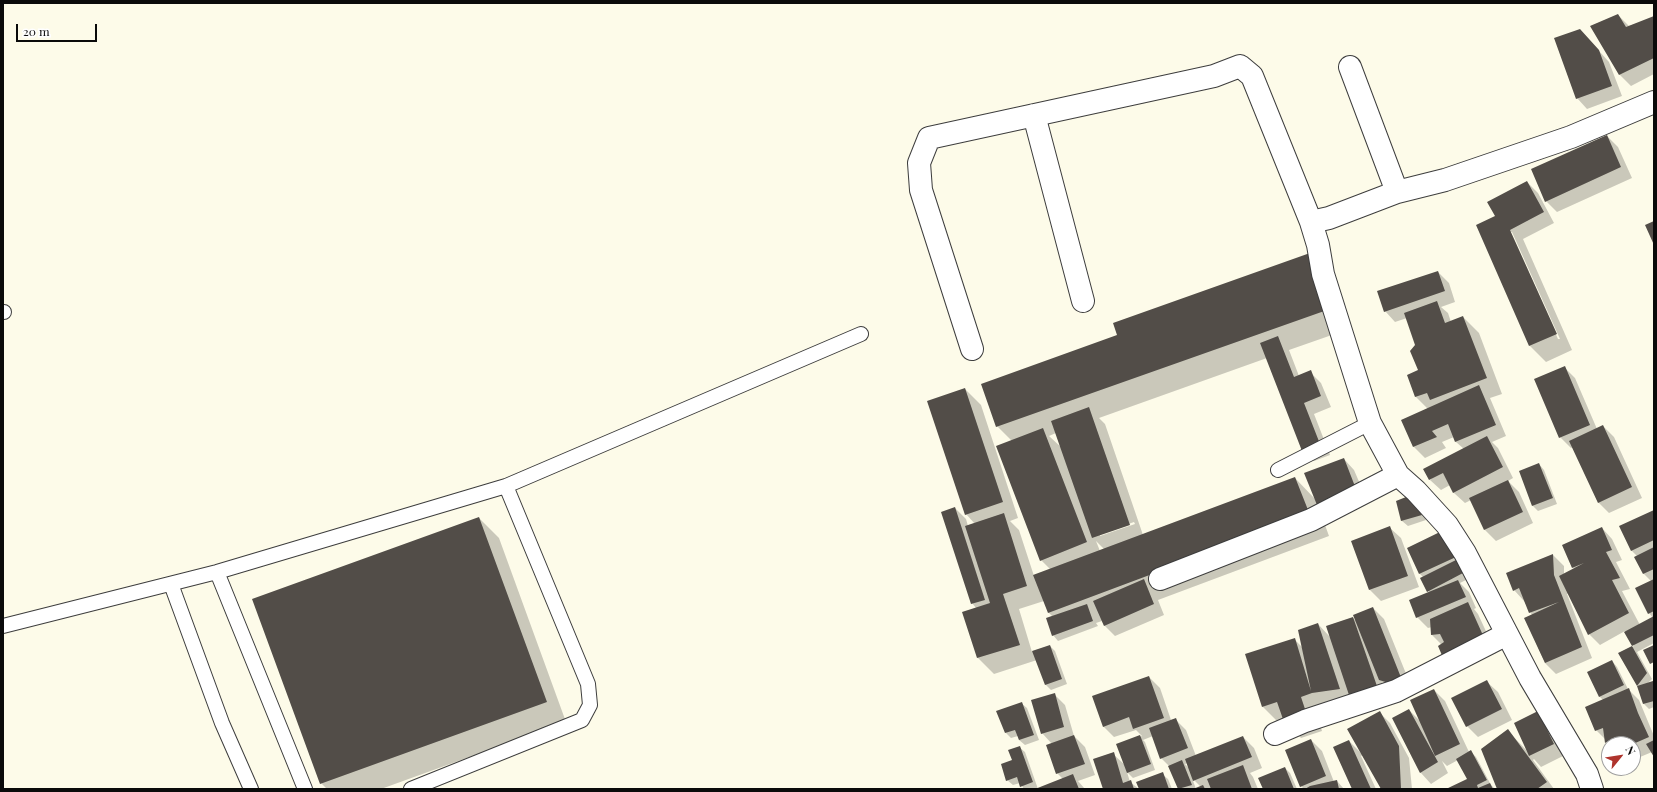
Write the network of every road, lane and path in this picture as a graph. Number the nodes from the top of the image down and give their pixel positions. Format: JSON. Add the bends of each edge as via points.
{"nodes":[{"id":1,"x":1350,"y":66,"type":"dead end"},
{"id":2,"x":1654,"y":102,"type":"edge"},
{"id":3,"x":1034,"y":115,"type":"junction"},
{"id":4,"x":1397,"y":192,"type":"junction"},
{"id":5,"x":1311,"y":222,"type":"junction"},
{"id":6,"x":1083,"y":301,"type":"dead end"},
{"id":7,"x":861,"y":334,"type":"dead end"},
{"id":8,"x":972,"y":349,"type":"dead end"},
{"id":9,"x":1370,"y":422,"type":"junction"},
{"id":10,"x":1278,"y":470,"type":"dead end"},
{"id":11,"x":1398,"y":475,"type":"junction"},
{"id":12,"x":506,"y":486,"type":"junction"},
{"id":13,"x":217,"y":572,"type":"junction"},
{"id":14,"x":1160,"y":579,"type":"dead end"},
{"id":15,"x":171,"y":584,"type":"junction"},
{"id":16,"x":3,"y":626,"type":"edge"},
{"id":17,"x":1507,"y":634,"type":"junction"},
{"id":18,"x":1275,"y":734,"type":"dead end"},
{"id":19,"x":251,"y":789,"type":"edge"},
{"id":20,"x":305,"y":789,"type":"edge"},
{"id":21,"x":411,"y":789,"type":"edge"},
{"id":22,"x":1592,"y":789,"type":"edge"}],
"edges":[{"from":1,"to":4,"type":"street"},
{"from":2,"to":4,"type":"street","via":[[1571,137],[1445,180]]},
{"from":3,"to":5,"type":"street","via":[[1214,76],[1240,66],[1252,76]]},
{"from":3,"to":6,"type":"street"},
{"from":3,"to":8,"type":"street","via":[[929,138],[919,163],[921,190]]},
{"from":4,"to":5,"type":"street","via":[[1329,218]]},
{"from":5,"to":9,"type":"street","via":[[1323,274]]},
{"from":7,"to":12,"type":"lane"},
{"from":9,"to":10,"type":"lane"},
{"from":9,"to":11,"type":"street"},
{"from":11,"to":14,"type":"street","via":[[1311,520]]},
{"from":11,"to":17,"type":"street","via":[[1447,525]]},
{"from":12,"to":13,"type":"lane"},
{"from":12,"to":21,"type":"lane","via":[[588,684],[590,705],[582,720]]},
{"from":13,"to":15,"type":"lane"},
{"from":13,"to":20,"type":"lane"},
{"from":15,"to":16,"type":"lane"},
{"from":15,"to":19,"type":"lane","via":[[222,723]]},
{"from":17,"to":18,"type":"street","via":[[1396,691],[1305,721]]},
{"from":17,"to":22,"type":"street","via":[[1587,774]]}]}
